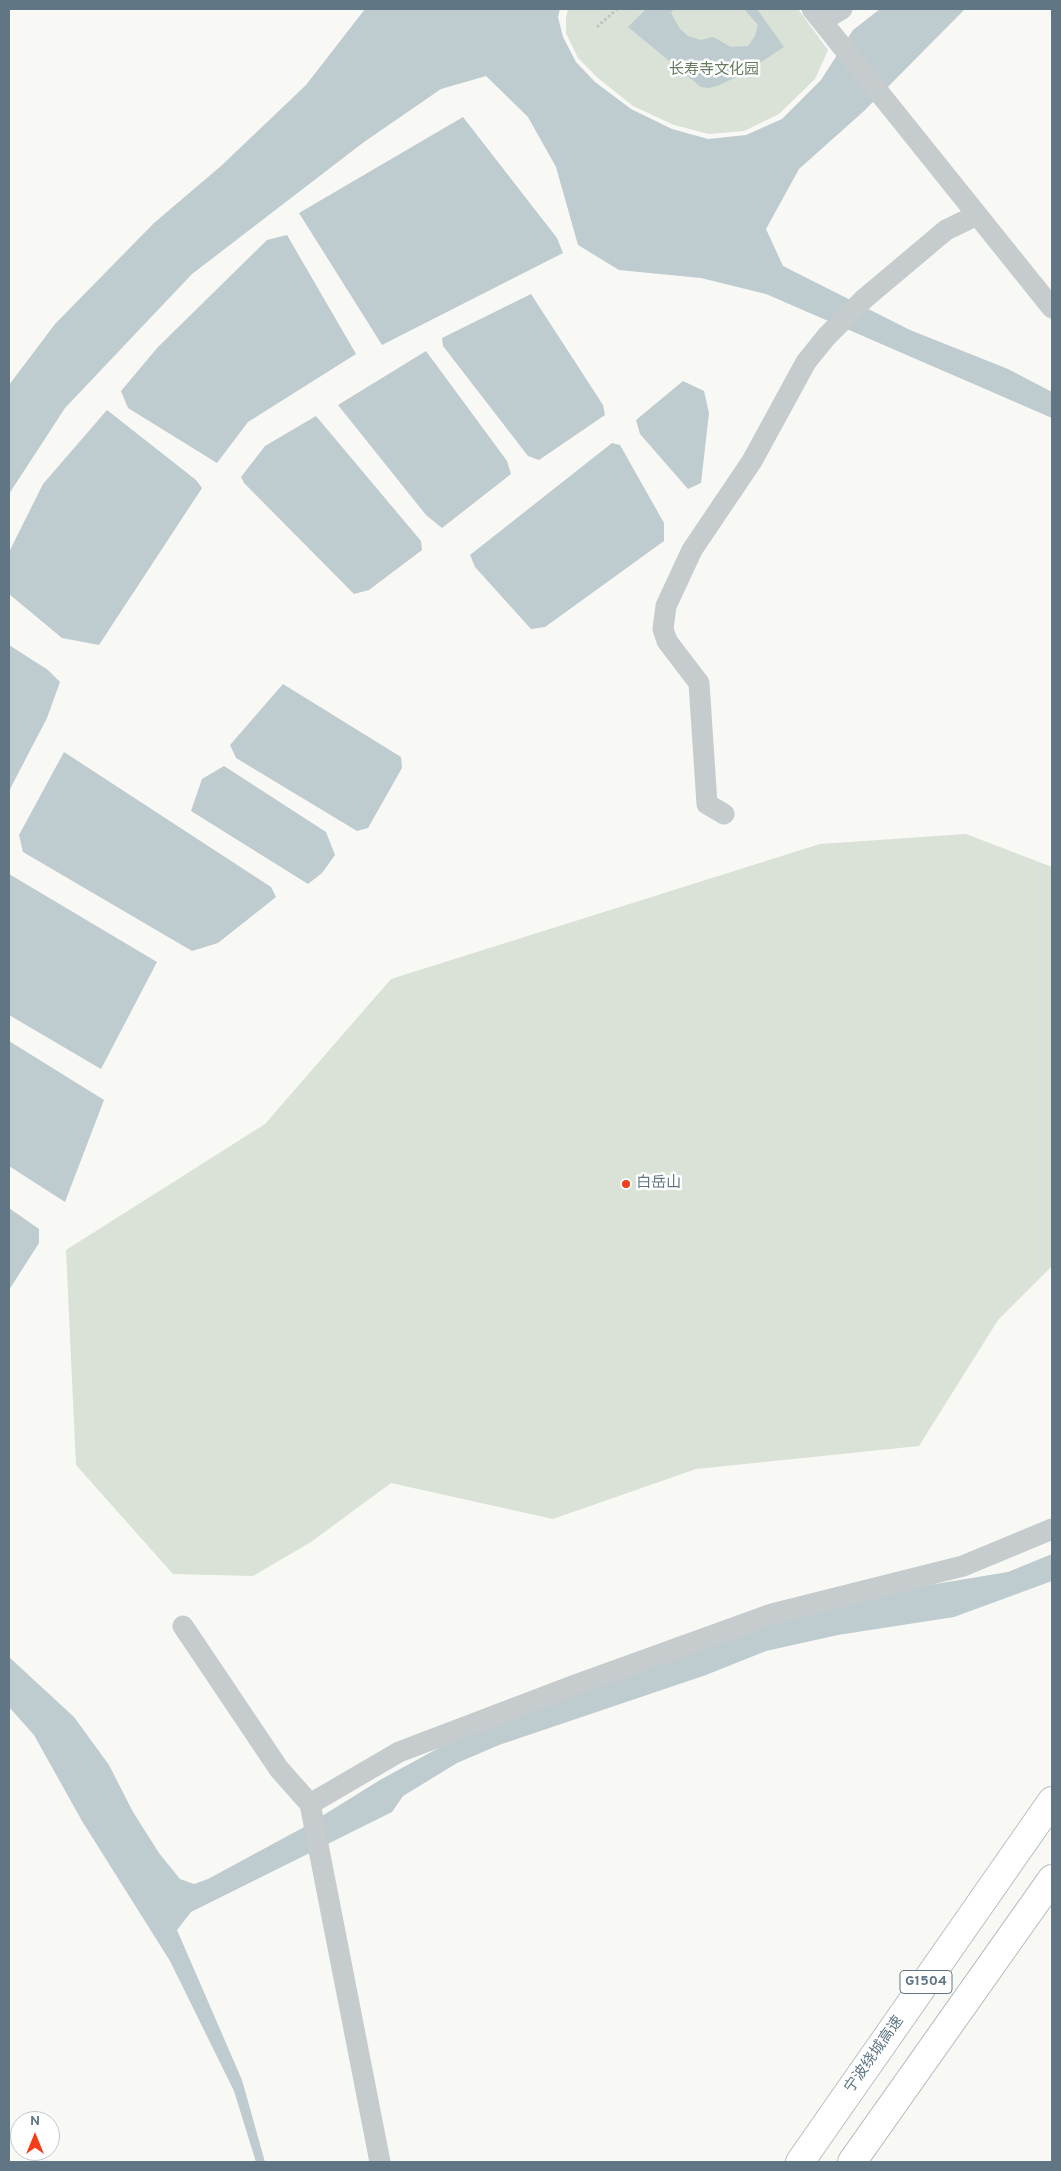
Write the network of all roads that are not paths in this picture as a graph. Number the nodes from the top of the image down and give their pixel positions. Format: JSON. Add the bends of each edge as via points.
{"nodes":[{"id":1,"x":842,"y":9,"type":"edge"},
{"id":2,"x":817,"y":15,"type":"edge"},
{"id":3,"x":977,"y":215,"type":"junction"},
{"id":4,"x":1052,"y":308,"type":"edge"},
{"id":5,"x":724,"y":814,"type":"dead end"},
{"id":6,"x":1052,"y":1529,"type":"edge"},
{"id":7,"x":183,"y":1626,"type":"dead end"},
{"id":8,"x":1052,"y":1801,"type":"edge"},
{"id":9,"x":311,"y":1812,"type":"junction"},
{"id":10,"x":1052,"y":1879,"type":"edge"},
{"id":11,"x":380,"y":2162,"type":"edge"},
{"id":12,"x":800,"y":2162,"type":"edge"},
{"id":13,"x":852,"y":2162,"type":"edge"}],
"edges":[{"from":1,"to":2,"type":"street"},
{"from":2,"to":3,"type":"street"},
{"from":3,"to":4,"type":"street"},
{"from":3,"to":5,"type":"street","via":[[946,230],[864,299],[806,362],[752,461],[692,550],[666,606],[663,629],[667,641],[699,683],[707,804]]},
{"from":6,"to":9,"type":"street","via":[[963,1566],[772,1614],[398,1752]]},
{"from":7,"to":9,"type":"street"},
{"from":8,"to":12,"type":"highway","name":"宁波绕城高速","number":"G1504"},
{"from":9,"to":11,"type":"street"},
{"from":10,"to":13,"type":"highway","number":"G1504"}]}
